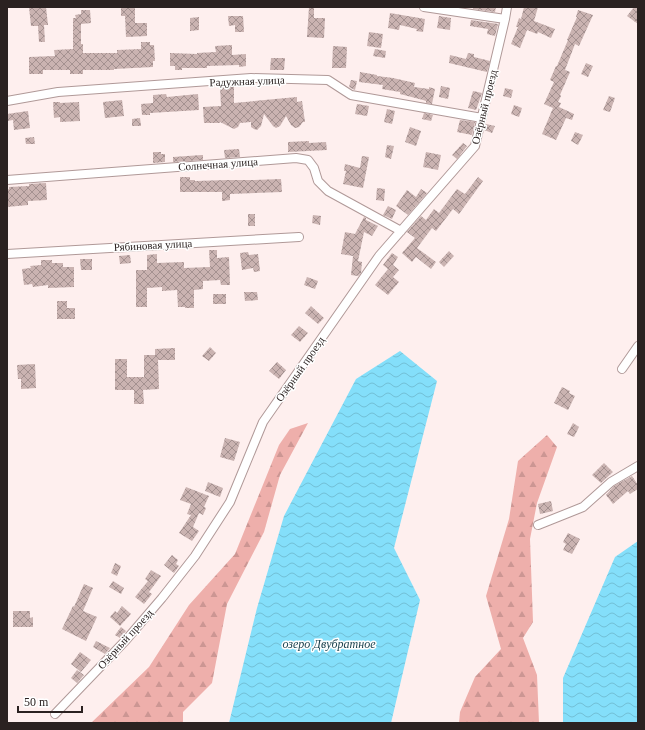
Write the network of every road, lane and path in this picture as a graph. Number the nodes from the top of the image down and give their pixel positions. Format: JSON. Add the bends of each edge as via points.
{"nodes":[{"id":1,"x":424,"y":7,"type":"edge"},
{"id":2,"x":507,"y":7,"type":"edge"},
{"id":3,"x":505,"y":19,"type":"junction"},
{"id":4,"x":7,"y":101,"type":"edge"},
{"id":5,"x":482,"y":118,"type":"junction"},
{"id":6,"x":7,"y":180,"type":"edge"},
{"id":7,"x":401,"y":231,"type":"junction"},
{"id":8,"x":299,"y":237,"type":"dead end"},
{"id":9,"x":7,"y":254,"type":"edge"},
{"id":10,"x":638,"y":346,"type":"edge"},
{"id":11,"x":622,"y":369,"type":"dead end"},
{"id":12,"x":638,"y":466,"type":"edge"},
{"id":13,"x":538,"y":525,"type":"dead end"},
{"id":14,"x":55,"y":714,"type":"dead end"}],
"edges":[{"from":1,"to":3,"type":"street"},
{"from":2,"to":3,"type":"street","name":"Озёрный проезд"},
{"from":3,"to":5,"type":"street","name":"Озёрный проезд"},
{"from":4,"to":5,"type":"street","name":"Радужная улица","via":[[58,92],[251,78],[328,80],[351,95]]},
{"from":5,"to":7,"type":"street","name":"Озёрный проезд","via":[[475,146]]},
{"from":6,"to":7,"type":"street","name":"Солнечная улица","via":[[296,158],[308,160],[318,181],[328,192]]},
{"from":7,"to":14,"type":"street","name":"Озёрный проезд","via":[[375,263],[263,422],[230,502],[195,556],[131,634]]},
{"from":8,"to":9,"type":"street","name":"Рябиновая улица"},
{"from":10,"to":11,"type":"street"},
{"from":12,"to":13,"type":"street","via":[[611,482],[583,507]]}]}
